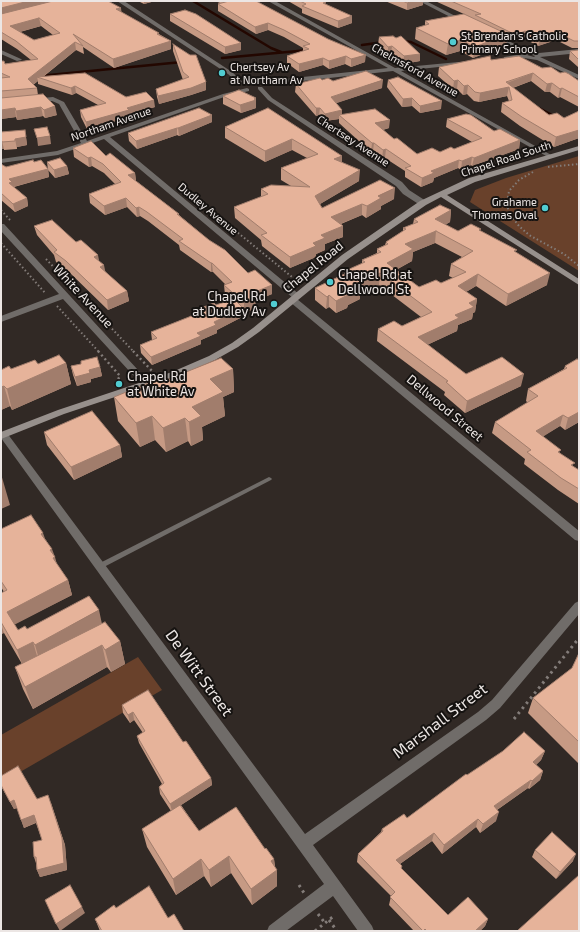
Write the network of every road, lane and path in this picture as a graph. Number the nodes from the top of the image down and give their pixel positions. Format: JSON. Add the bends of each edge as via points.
{"nodes":[{"id":1,"x":121,"y":1,"type":"edge"},
{"id":2,"x":271,"y":1,"type":"edge"},
{"id":3,"x":422,"y":1,"type":"edge"},
{"id":4,"x":468,"y":24,"type":"edge"},
{"id":5,"x":489,"y":34,"type":"edge"},
{"id":6,"x":579,"y":51,"type":"edge"},
{"id":7,"x":1,"y":52,"type":"edge"},
{"id":8,"x":526,"y":54,"type":"junction"},
{"id":9,"x":538,"y":57,"type":"junction"},
{"id":10,"x":496,"y":59,"type":"edge"},
{"id":11,"x":19,"y":60,"type":"edge"},
{"id":12,"x":474,"y":62,"type":"edge"},
{"id":13,"x":394,"y":70,"type":"junction"},
{"id":14,"x":230,"y":73,"type":"junction"},
{"id":15,"x":579,"y":77,"type":"edge"},
{"id":16,"x":284,"y":81,"type":"junction"},
{"id":17,"x":252,"y":82,"type":"junction"},
{"id":18,"x":241,"y":85,"type":"junction"},
{"id":19,"x":260,"y":87,"type":"junction"},
{"id":20,"x":248,"y":91,"type":"junction"},
{"id":21,"x":225,"y":95,"type":"junction"},
{"id":22,"x":270,"y":99,"type":"junction"},
{"id":23,"x":25,"y":101,"type":"edge"},
{"id":24,"x":105,"y":137,"type":"junction"},
{"id":25,"x":86,"y":144,"type":"junction"},
{"id":26,"x":579,"y":148,"type":"edge"},
{"id":27,"x":550,"y":156,"type":"junction"},
{"id":28,"x":1,"y":161,"type":"edge"},
{"id":29,"x":579,"y":164,"type":"edge"},
{"id":30,"x":541,"y":169,"type":"dead end"},
{"id":31,"x":534,"y":171,"type":"dead end"},
{"id":32,"x":441,"y":194,"type":"junction"},
{"id":33,"x":423,"y":203,"type":"junction"},
{"id":34,"x":1,"y":210,"type":"edge"},
{"id":35,"x":11,"y":221,"type":"dead end"},
{"id":36,"x":1,"y":226,"type":"edge"},
{"id":37,"x":1,"y":243,"type":"edge"},
{"id":38,"x":45,"y":258,"type":"dead end"},
{"id":39,"x":579,"y":266,"type":"edge"},
{"id":40,"x":579,"y":283,"type":"edge"},
{"id":41,"x":65,"y":295,"type":"junction"},
{"id":42,"x":295,"y":299,"type":"junction"},
{"id":43,"x":51,"y":300,"type":"junction"},
{"id":44,"x":1,"y":319,"type":"edge"},
{"id":45,"x":152,"y":372,"type":"dead end"},
{"id":46,"x":116,"y":383,"type":"dead end"},
{"id":47,"x":146,"y":384,"type":"junction"},
{"id":48,"x":2,"y":436,"type":"edge"},
{"id":49,"x":269,"y":479,"type":"dead end"},
{"id":50,"x":579,"y":538,"type":"edge"},
{"id":51,"x":100,"y":566,"type":"junction"},
{"id":52,"x":579,"y":606,"type":"edge"},
{"id":53,"x":579,"y":638,"type":"edge"},
{"id":54,"x":514,"y":719,"type":"dead end"},
{"id":55,"x":304,"y":843,"type":"junction"},
{"id":56,"x":334,"y":886,"type":"junction"},
{"id":57,"x":335,"y":916,"type":"dead end"},
{"id":58,"x":329,"y":920,"type":"junction"},
{"id":59,"x":274,"y":931,"type":"edge"},
{"id":60,"x":315,"y":931,"type":"edge"},
{"id":61,"x":337,"y":931,"type":"edge"},
{"id":62,"x":367,"y":931,"type":"edge"}],
"edges":[{"from":1,"to":14,"type":"street"},
{"from":2,"to":13,"type":"street","name":"Chelmsford Avenue"},
{"from":3,"to":4,"type":"street"},
{"from":5,"to":8,"type":"street"},
{"from":6,"to":9,"type":"street"},
{"from":7,"to":11,"type":"street"},
{"from":8,"to":9,"type":"street","via":[[534,53]]},
{"from":8,"to":10,"type":"street"},
{"from":9,"to":15,"type":"street"},
{"from":12,"to":13,"type":"street"},
{"from":13,"to":16,"type":"street"},
{"from":13,"to":27,"type":"street","name":"Chelmsford Avenue"},
{"from":14,"to":17,"type":"street"},
{"from":14,"to":18,"type":"street"},
{"from":16,"to":17,"type":"street"},
{"from":16,"to":19,"type":"street"},
{"from":17,"to":18,"type":"street","name":"Northam Avenue"},
{"from":17,"to":19,"type":"street","name":"Chertsey Avenue","via":[[259,84]]},
{"from":18,"to":20,"type":"street","name":"Chertsey Avenue","via":[[242,89]]},
{"from":18,"to":21,"type":"street","name":"Northam Avenue"},
{"from":19,"to":20,"type":"street","name":"Northam Avenue"},
{"from":19,"to":22,"type":"street","name":"Chertsey Avenue"},
{"from":20,"to":21,"type":"street","name":"Northam Avenue"},
{"from":20,"to":22,"type":"street","name":"Chertsey Avenue"},
{"from":21,"to":24,"type":"street","name":"Northam Avenue"},
{"from":22,"to":33,"type":"street","name":"Chertsey Avenue","via":[[399,184]]},
{"from":23,"to":25,"type":"street","via":[[60,101]]},
{"from":24,"to":25,"type":"street","name":"Northam Avenue"},
{"from":24,"to":42,"type":"street","name":"Dudley Avenue"},
{"from":25,"to":28,"type":"street","name":"Northam Avenue","via":[[48,156]]},
{"from":26,"to":27,"type":"main road","name":"Chapel Road South"},
{"from":27,"to":32,"type":"main road","name":"Chapel Road South","via":[[480,178]]},
{"from":29,"to":30,"type":"path"},
{"from":31,"to":39,"type":"path","via":[[519,180],[509,191],[507,204],[510,213],[515,222],[529,235],[564,254]]},
{"from":32,"to":33,"type":"main road","name":"Chapel Road"},
{"from":32,"to":40,"type":"main road"},
{"from":33,"to":42,"type":"main road","name":"Chapel Road","via":[[349,254]]},
{"from":34,"to":35,"type":"path"},
{"from":36,"to":41,"type":"street","name":"White Avenue"},
{"from":37,"to":43,"type":"path"},
{"from":38,"to":45,"type":"path"},
{"from":41,"to":43,"type":"street"},
{"from":41,"to":47,"type":"street","name":"White Avenue"},
{"from":42,"to":47,"type":"main road","name":"Chapel Road","via":[[224,352],[186,370]]},
{"from":42,"to":50,"type":"street","name":"Dellwood Street"},
{"from":43,"to":44,"type":"street"},
{"from":43,"to":46,"type":"path","via":[[120,376]]},
{"from":47,"to":48,"type":"main road","name":"Chapel Road","via":[[61,412]]},
{"from":48,"to":51,"type":"street","name":"De Witt Street"},
{"from":49,"to":51,"type":"lane"},
{"from":51,"to":55,"type":"street","name":"De Witt Street"},
{"from":52,"to":55,"type":"street","name":"Marshall Street","via":[[496,704]]},
{"from":53,"to":54,"type":"path"},
{"from":55,"to":56,"type":"street","name":"De Witt Street"},
{"from":56,"to":59,"type":"street"},
{"from":56,"to":62,"type":"street","name":"De Witt Street"},
{"from":57,"to":58,"type":"path"},
{"from":58,"to":60,"type":"path"},
{"from":58,"to":61,"type":"path"}]}
